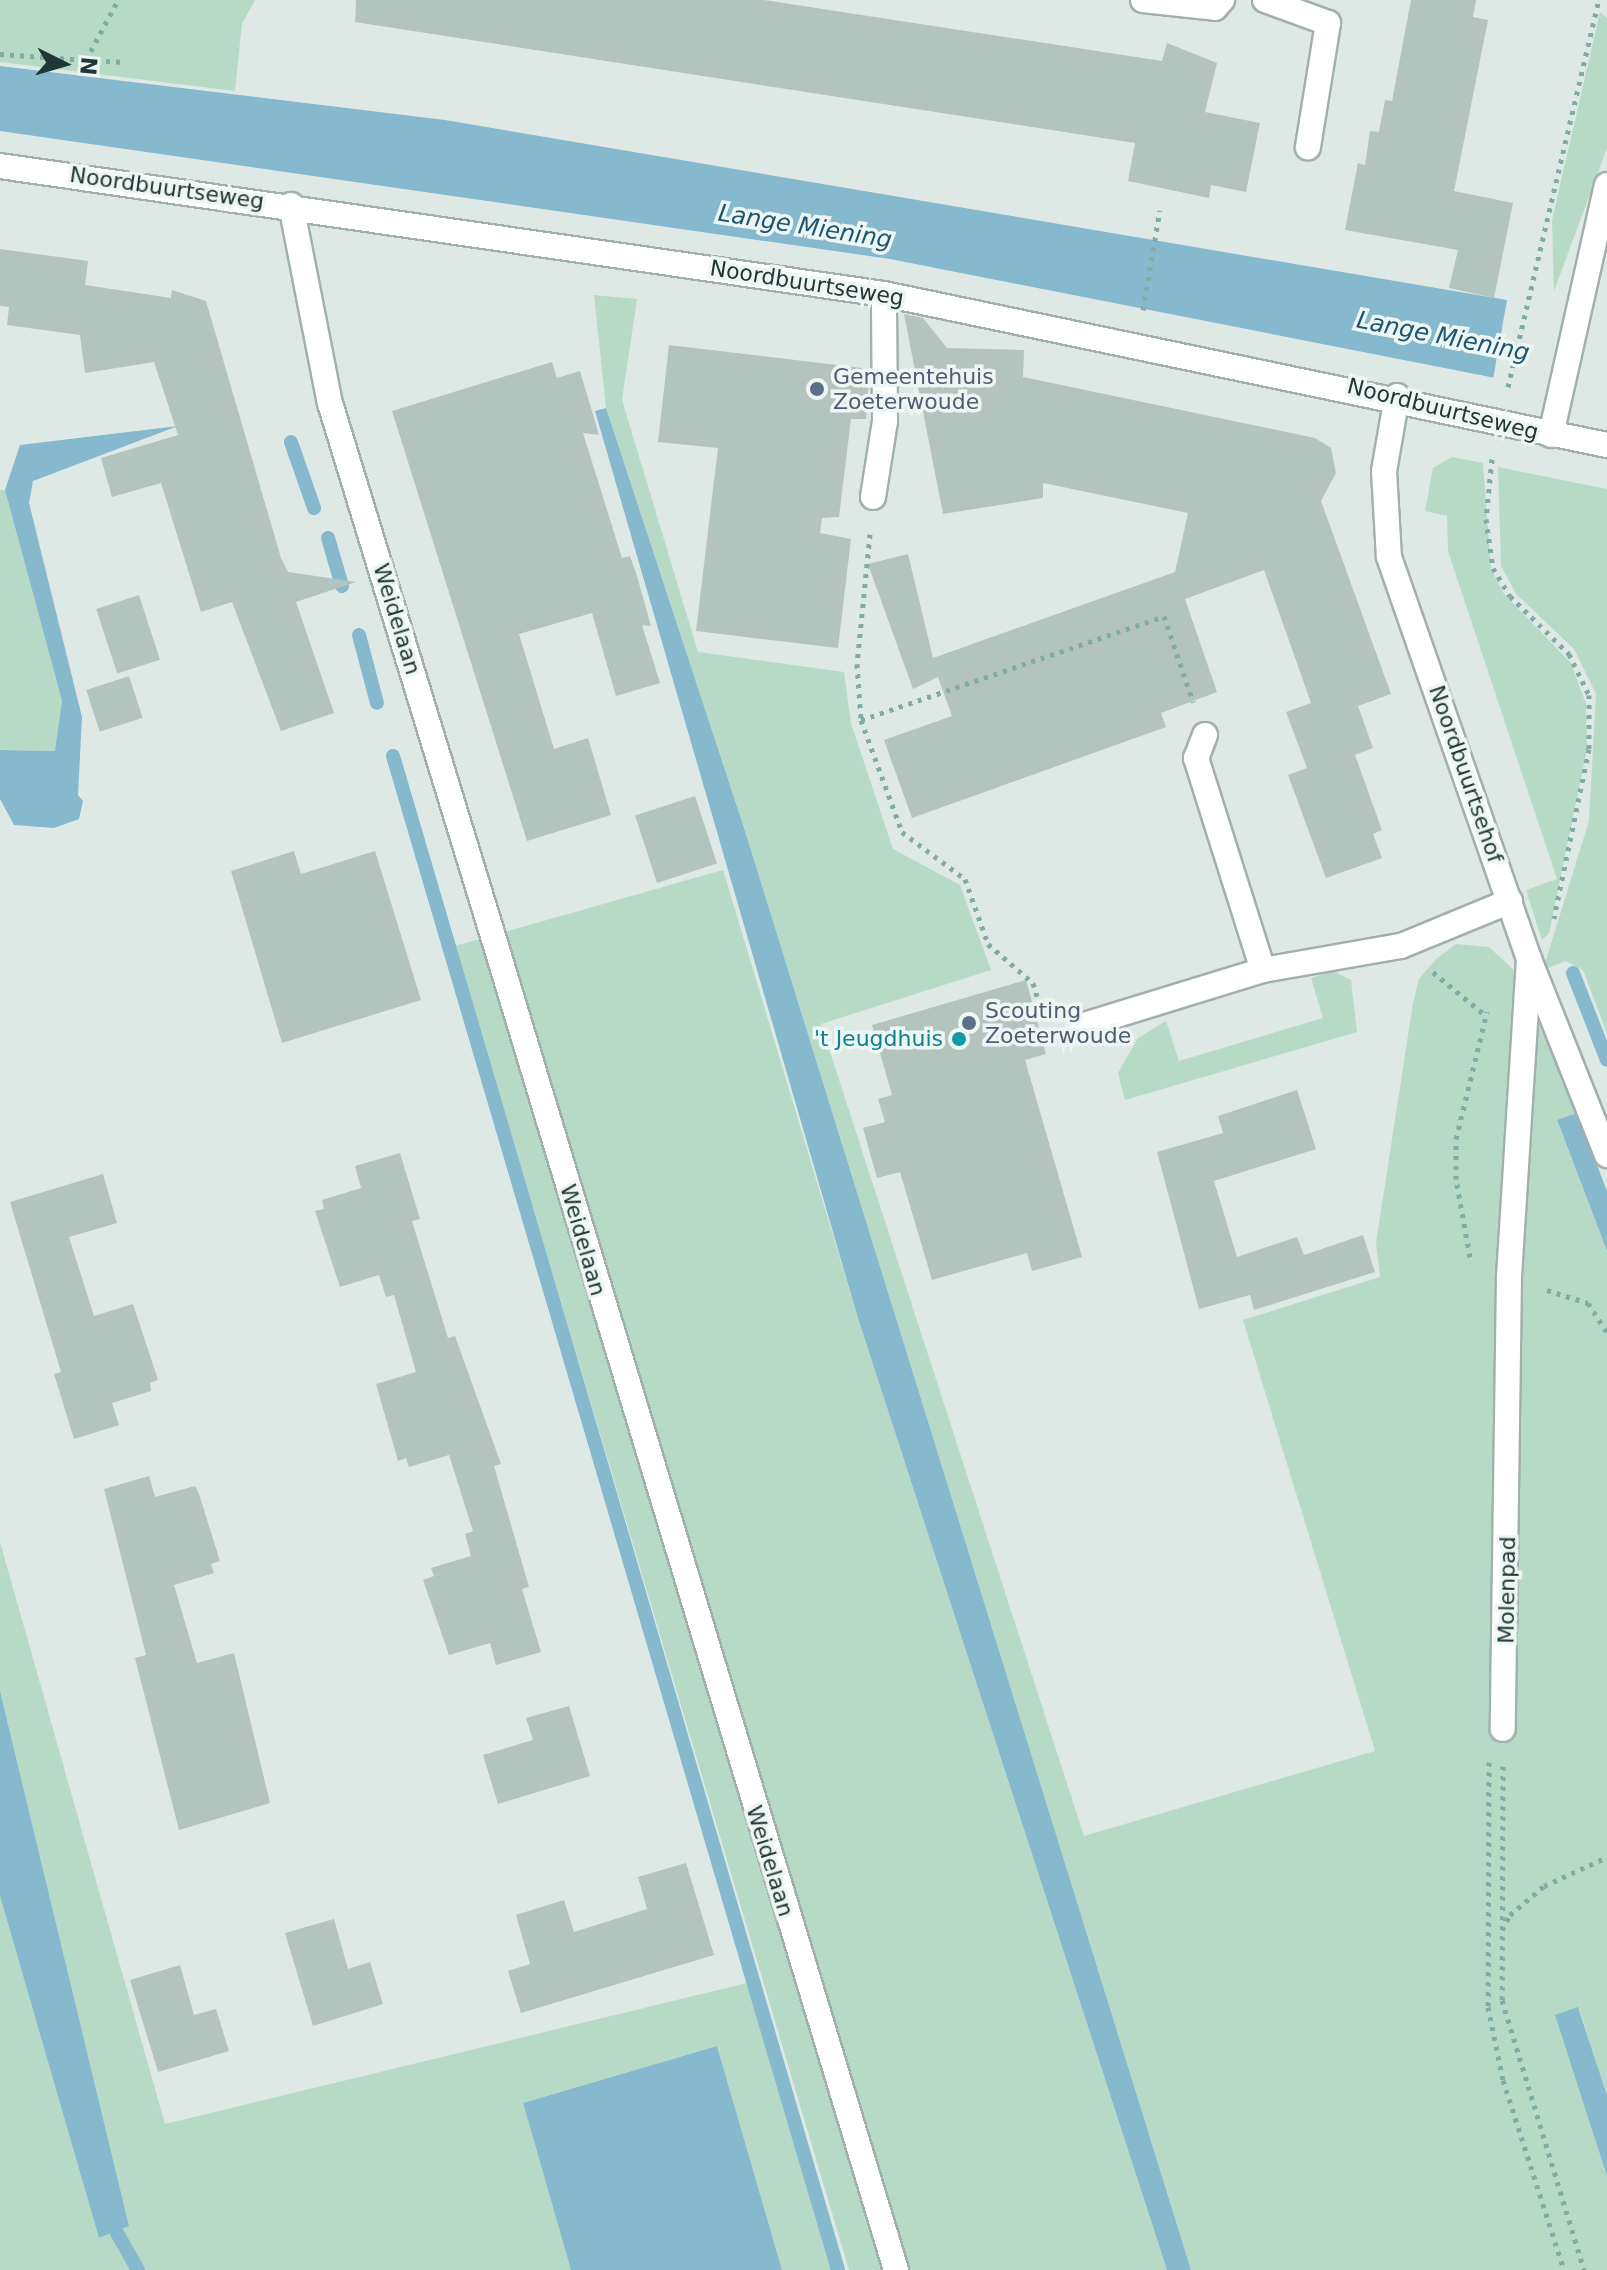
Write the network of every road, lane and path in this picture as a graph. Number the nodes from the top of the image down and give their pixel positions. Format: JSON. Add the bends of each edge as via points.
{"nodes":[{"id":1,"x":118,"y":0,"type":"edge"},
{"id":2,"x":1143,"y":0,"type":"edge"},
{"id":3,"x":1222,"y":0,"type":"edge"},
{"id":4,"x":1265,"y":0,"type":"edge"},
{"id":5,"x":1599,"y":0,"type":"edge"},
{"id":6,"x":0,"y":54,"type":"edge"},
{"id":7,"x":86,"y":60,"type":"junction"},
{"id":8,"x":121,"y":62,"type":"dead end"},
{"id":9,"x":1308,"y":147,"type":"dead end"},
{"id":10,"x":0,"y":166,"type":"edge"},
{"id":11,"x":1607,"y":185,"type":"edge"},
{"id":12,"x":291,"y":205,"type":"junction"},
{"id":13,"x":1160,"y":210,"type":"dead end"},
{"id":14,"x":884,"y":294,"type":"junction"},
{"id":15,"x":1141,"y":326,"type":"dead end"},
{"id":16,"x":1397,"y":396,"type":"junction"},
{"id":17,"x":1505,"y":400,"type":"dead end"},
{"id":18,"x":1551,"y":435,"type":"junction"},
{"id":19,"x":1607,"y":445,"type":"edge"},
{"id":20,"x":873,"y":497,"type":"joint"},
{"id":21,"x":861,"y":720,"type":"junction"},
{"id":22,"x":1205,"y":735,"type":"joint"},
{"id":23,"x":1510,"y":901,"type":"junction"},
{"id":24,"x":1401,"y":946,"type":"junction"},
{"id":25,"x":1529,"y":959,"type":"junction"},
{"id":26,"x":1263,"y":970,"type":"junction"},
{"id":27,"x":1485,"y":1015,"type":"dead end"},
{"id":28,"x":1081,"y":1026,"type":"joint"},
{"id":29,"x":1607,"y":1155,"type":"edge"},
{"id":30,"x":1503,"y":1729,"type":"joint"},
{"id":31,"x":1489,"y":1757,"type":"dead end"},
{"id":32,"x":1607,"y":1857,"type":"edge"},
{"id":33,"x":1501,"y":1934,"type":"junction"},
{"id":34,"x":896,"y":2270,"type":"edge"},
{"id":35,"x":1564,"y":2270,"type":"edge"},
{"id":36,"x":1584,"y":2270,"type":"edge"}],
"edges":[{"from":1,"to":7,"type":"path"},
{"from":2,"to":3,"type":"street","via":[[1215,8]]},
{"from":4,"to":9,"type":"street","via":[[1328,23]]},
{"from":5,"to":17,"type":"path"},
{"from":6,"to":7,"type":"path"},
{"from":7,"to":8,"type":"path"},
{"from":10,"to":12,"type":"street","name":"Noordbuurtseweg"},
{"from":11,"to":18,"type":"street","via":[[1575,306]]},
{"from":12,"to":14,"type":"street","name":"Noordbuurtseweg"},
{"from":12,"to":34,"type":"street","name":"Weidelaan","via":[[330,403]]},
{"from":13,"to":15,"type":"path"},
{"from":14,"to":16,"type":"street","name":"Noordbuurtseweg"},
{"from":14,"to":20,"type":"street","via":[[885,421]]},
{"from":16,"to":18,"type":"street","name":"Noordbuurtseweg"},
{"from":16,"to":23,"type":"street","name":"Noordbuurtsehof","via":[[1384,471],[1389,557]]},
{"from":18,"to":19,"type":"street","name":"Noordbuurtseweg"},
{"from":20,"to":21,"type":"path","via":[[857,664]]},
{"from":21,"to":22,"type":"path","via":[[1164,616]]},
{"from":21,"to":28,"type":"path","via":[[902,832],[965,879],[988,944],[1033,983],[1050,1035]]},
{"from":22,"to":26,"type":"street","via":[[1196,758]]},
{"from":23,"to":24,"type":"street"},
{"from":23,"to":25,"type":"street","name":"Molenpad"},
{"from":24,"to":26,"type":"street"},
{"from":24,"to":27,"type":"path"},
{"from":25,"to":29,"type":"street"},
{"from":25,"to":30,"type":"street","name":"Molenpad","via":[[1509,1277]]},
{"from":26,"to":28,"type":"street"},
{"from":30,"to":33,"type":"path"},
{"from":31,"to":35,"type":"path","via":[[1488,2007],[1503,2080]]},
{"from":32,"to":33,"type":"path","via":[[1544,1886],[1510,1915]]},
{"from":33,"to":36,"type":"path","via":[[1507,2029]]}]}
